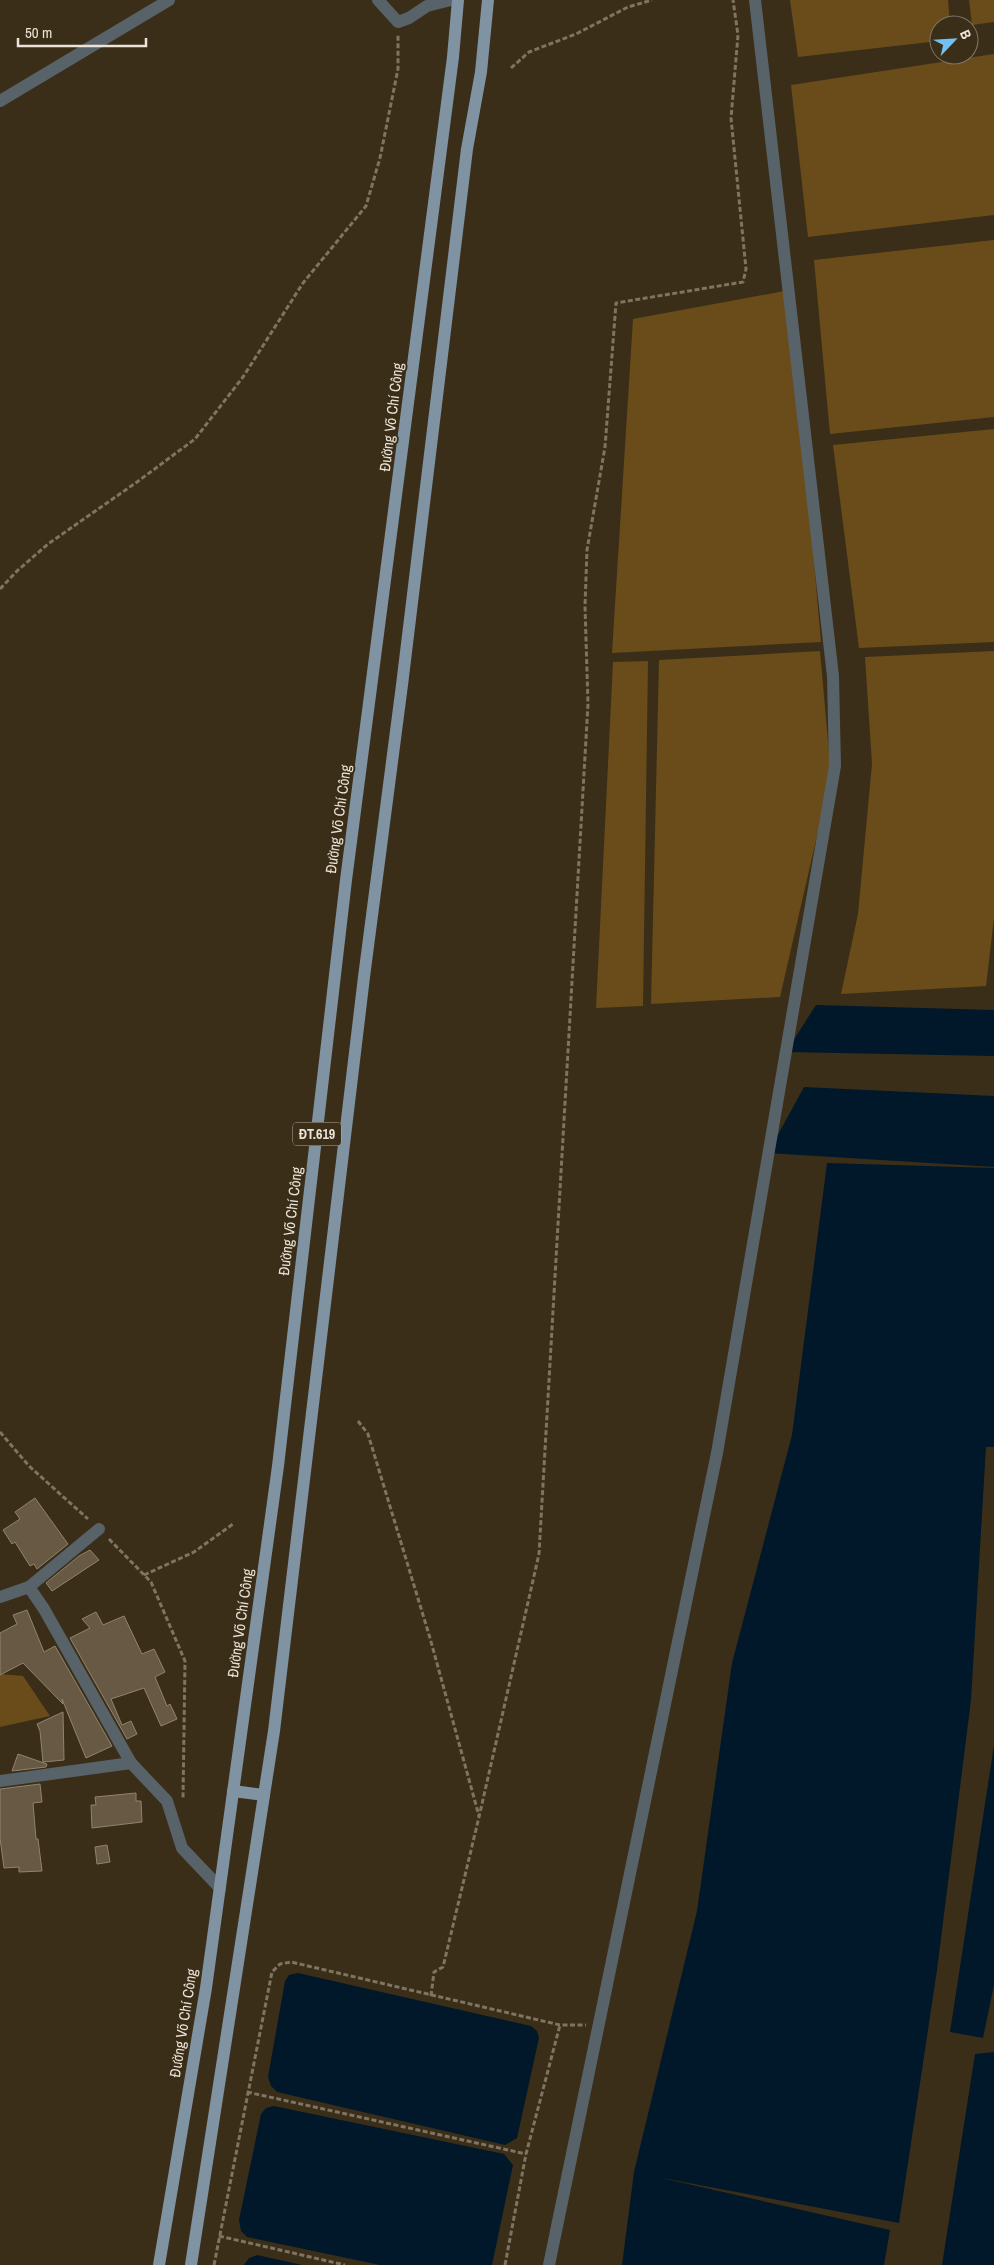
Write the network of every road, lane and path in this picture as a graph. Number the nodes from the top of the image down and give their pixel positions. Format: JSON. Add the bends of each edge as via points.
{"nodes":[{"id":1,"x":168,"y":0,"type":"edge"},
{"id":2,"x":378,"y":0,"type":"edge"},
{"id":3,"x":451,"y":0,"type":"edge"},
{"id":4,"x":458,"y":0,"type":"edge"},
{"id":5,"x":488,"y":0,"type":"edge"},
{"id":6,"x":652,"y":0,"type":"edge"},
{"id":7,"x":734,"y":0,"type":"edge"},
{"id":8,"x":754,"y":0,"type":"edge"},
{"id":9,"x":398,"y":22,"type":"junction"},
{"id":10,"x":511,"y":68,"type":"dead end"},
{"id":11,"x":0,"y":101,"type":"edge"},
{"id":12,"x":0,"y":589,"type":"edge"},
{"id":13,"x":358,"y":1421,"type":"dead end"},
{"id":14,"x":0,"y":1432,"type":"edge"},
{"id":15,"x":233,"y":1524,"type":"dead end"},
{"id":16,"x":100,"y":1530,"type":"junction"},
{"id":17,"x":144,"y":1575,"type":"junction"},
{"id":18,"x":29,"y":1588,"type":"junction"},
{"id":19,"x":0,"y":1597,"type":"edge"},
{"id":20,"x":131,"y":1763,"type":"junction"},
{"id":21,"x":0,"y":1781,"type":"edge"},
{"id":22,"x":233,"y":1791,"type":"junction"},
{"id":23,"x":264,"y":1795,"type":"junction"},
{"id":24,"x":182,"y":1807,"type":"dead end"},
{"id":25,"x":479,"y":1817,"type":"junction"},
{"id":26,"x":220,"y":1888,"type":"junction"},
{"id":27,"x":430,"y":1996,"type":"junction"},
{"id":28,"x":560,"y":2025,"type":"junction"},
{"id":29,"x":599,"y":2025,"type":"junction"},
{"id":30,"x":247,"y":2092,"type":"junction"},
{"id":31,"x":526,"y":2154,"type":"junction"},
{"id":32,"x":219,"y":2236,"type":"junction"},
{"id":33,"x":159,"y":2265,"type":"edge"},
{"id":34,"x":190,"y":2265,"type":"edge"},
{"id":35,"x":214,"y":2265,"type":"edge"},
{"id":36,"x":345,"y":2265,"type":"edge"},
{"id":37,"x":505,"y":2265,"type":"edge"},
{"id":38,"x":549,"y":2265,"type":"edge"}],
"edges":[{"from":1,"to":11,"type":"street"},
{"from":2,"to":9,"type":"street"},
{"from":3,"to":9,"type":"street","via":[[427,6]]},
{"from":4,"to":22,"type":"main road","name":"Đường Võ Chí Công","number":"ĐT.619","via":[[445,126],[346,880],[279,1456]]},
{"from":5,"to":23,"type":"main road","number":"ĐT.619"},
{"from":6,"to":10,"type":"path","via":[[628,7],[576,34],[529,52]]},
{"from":7,"to":25,"type":"path","via":[[738,35],[731,118],[746,269],[742,282],[616,303],[605,447],[587,550],[588,704],[539,1554]]},
{"from":8,"to":29,"type":"street","via":[[833,676],[835,766],[717,1453]]},
{"from":9,"to":12,"type":"path","via":[[398,69],[380,158],[366,206],[303,284],[243,377],[194,440],[48,544]]},
{"from":13,"to":25,"type":"path","via":[[368,1434],[430,1638]]},
{"from":14,"to":16,"type":"path","via":[[30,1466]]},
{"from":15,"to":17,"type":"path","via":[[194,1552]]},
{"from":16,"to":17,"type":"path"},
{"from":16,"to":18,"type":"street"},
{"from":17,"to":24,"type":"path","via":[[164,1608],[185,1661]]},
{"from":18,"to":19,"type":"street"},
{"from":18,"to":20,"type":"street","via":[[44,1608]]},
{"from":20,"to":21,"type":"street"},
{"from":20,"to":26,"type":"street","via":[[167,1801],[182,1848]]},
{"from":22,"to":23,"type":"main road"},
{"from":22,"to":26,"type":"main road","name":"Đường Võ Chí Công","number":"ĐT.619"},
{"from":23,"to":34,"type":"main road","number":"ĐT.619"},
{"from":25,"to":27,"type":"path","via":[[443,1967],[434,1972]]},
{"from":26,"to":33,"type":"main road","name":"Đường Võ Chí Công","number":"ĐT.619"},
{"from":27,"to":28,"type":"path"},
{"from":27,"to":30,"type":"path","via":[[291,1962],[280,1964],[272,1972]]},
{"from":28,"to":29,"type":"path"},
{"from":28,"to":31,"type":"path"},
{"from":29,"to":38,"type":"street"},
{"from":30,"to":31,"type":"path"},
{"from":30,"to":32,"type":"path"},
{"from":31,"to":37,"type":"path"},
{"from":32,"to":35,"type":"path"},
{"from":32,"to":36,"type":"path"}]}
